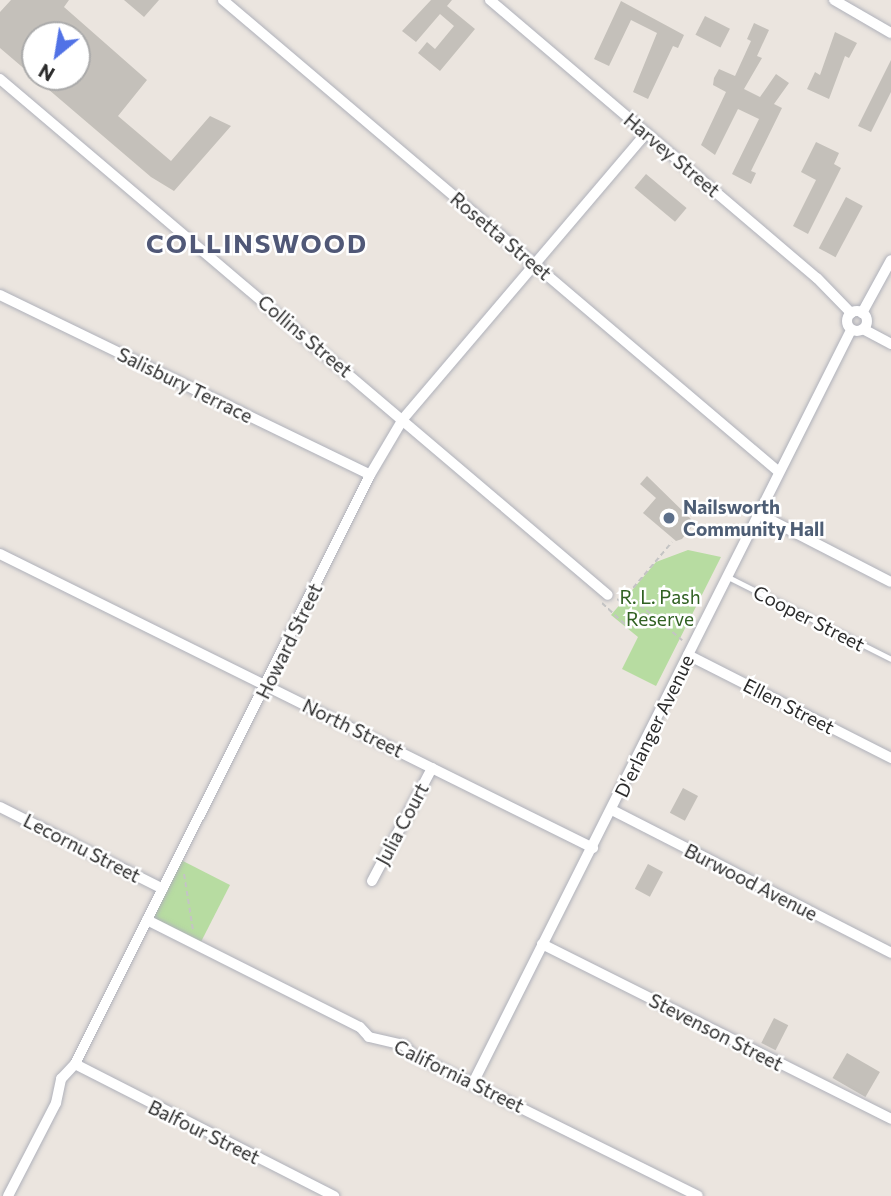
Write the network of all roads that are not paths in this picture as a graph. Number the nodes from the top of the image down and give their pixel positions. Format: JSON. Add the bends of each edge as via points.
{"nodes":[{"id":1,"x":223,"y":0,"type":"edge"},
{"id":2,"x":490,"y":0,"type":"edge"},
{"id":3,"x":834,"y":0,"type":"edge"},
{"id":4,"x":891,"y":33,"type":"edge"},
{"id":5,"x":0,"y":79,"type":"edge"},
{"id":6,"x":646,"y":133,"type":"junction"},
{"id":7,"x":891,"y":260,"type":"edge"},
{"id":8,"x":535,"y":264,"type":"junction"},
{"id":9,"x":0,"y":295,"type":"edge"},
{"id":10,"x":856,"y":313,"type":"junction"},
{"id":11,"x":863,"y":329,"type":"junction"},
{"id":12,"x":851,"y":330,"type":"junction"},
{"id":13,"x":891,"y":344,"type":"edge"},
{"id":14,"x":403,"y":419,"type":"junction"},
{"id":15,"x":779,"y":472,"type":"junction"},
{"id":16,"x":370,"y":475,"type":"junction"},
{"id":17,"x":759,"y":514,"type":"junction"},
{"id":18,"x":0,"y":554,"type":"edge"},
{"id":19,"x":728,"y":577,"type":"junction"},
{"id":20,"x":891,"y":582,"type":"edge"},
{"id":21,"x":608,"y":595,"type":"road end"},
{"id":22,"x":688,"y":655,"type":"junction"},
{"id":23,"x":891,"y":659,"type":"edge"},
{"id":24,"x":268,"y":686,"type":"junction"},
{"id":25,"x":891,"y":758,"type":"edge"},
{"id":26,"x":432,"y":768,"type":"junction"},
{"id":27,"x":0,"y":807,"type":"edge"},
{"id":28,"x":612,"y":810,"type":"junction"},
{"id":29,"x":593,"y":848,"type":"junction"},
{"id":30,"x":372,"y":881,"type":"dead end"},
{"id":31,"x":163,"y":889,"type":"junction"},
{"id":32,"x":147,"y":920,"type":"junction"},
{"id":33,"x":542,"y":944,"type":"junction"},
{"id":34,"x":891,"y":953,"type":"edge"},
{"id":35,"x":75,"y":1064,"type":"junction"},
{"id":36,"x":473,"y":1083,"type":"junction"},
{"id":37,"x":891,"y":1119,"type":"edge"},
{"id":38,"x":8,"y":1196,"type":"edge"},
{"id":39,"x":334,"y":1196,"type":"edge"},
{"id":40,"x":698,"y":1196,"type":"edge"}],
"edges":[{"from":1,"to":8,"type":"street","name":"Rosetta Street"},
{"from":2,"to":6,"type":"street","name":"Harvey Street"},
{"from":3,"to":4,"type":"street"},
{"from":5,"to":14,"type":"street","name":"Collins Street"},
{"from":6,"to":8,"type":"street","name":"Howard Street"},
{"from":6,"to":10,"type":"street","name":"Harvey Street"},
{"from":7,"to":10,"type":"street"},
{"from":8,"to":14,"type":"street","name":"Howard Street"},
{"from":8,"to":15,"type":"street","name":"Rosetta Street"},
{"from":9,"to":16,"type":"street","name":"Salisbury Terrace"},
{"from":10,"to":11,"type":"street","via":[[866,318]]},
{"from":10,"to":12,"type":"street","via":[[846,320]]},
{"from":11,"to":12,"type":"street"},
{"from":11,"to":13,"type":"street"},
{"from":12,"to":15,"type":"street","name":"D'erlanger Avenue"},
{"from":14,"to":16,"type":"street","name":"Howard Street"},
{"from":14,"to":21,"type":"street","name":"Collins Street"},
{"from":15,"to":17,"type":"street","name":"D'erlanger Avenue"},
{"from":16,"to":24,"type":"street","name":"Howard Street"},
{"from":17,"to":19,"type":"street","name":"D'erlanger Avenue"},
{"from":17,"to":20,"type":"street"},
{"from":18,"to":24,"type":"street","name":"North Street"},
{"from":19,"to":22,"type":"street","name":"D'erlanger Avenue"},
{"from":19,"to":23,"type":"lane","name":"Cooper Street"},
{"from":22,"to":25,"type":"street","name":"Ellen Street"},
{"from":22,"to":28,"type":"street","name":"D'erlanger Avenue"},
{"from":24,"to":26,"type":"street","name":"North Street"},
{"from":24,"to":31,"type":"street","name":"Howard Street"},
{"from":26,"to":29,"type":"street","name":"North Street"},
{"from":26,"to":30,"type":"street","name":"Julia Court"},
{"from":27,"to":31,"type":"street","name":"Lecornu Street"},
{"from":28,"to":29,"type":"street","name":"D'erlanger Avenue"},
{"from":28,"to":34,"type":"street","name":"Burwood Avenue"},
{"from":29,"to":33,"type":"street","name":"D'erlanger Avenue"},
{"from":31,"to":32,"type":"street","name":"Howard Street"},
{"from":32,"to":35,"type":"street","name":"Howard Street"},
{"from":32,"to":36,"type":"street","name":"California Street","via":[[360,1027],[369,1037],[396,1042]]},
{"from":33,"to":36,"type":"street","name":"D'erlanger Avenue"},
{"from":33,"to":37,"type":"street","name":"Stevenson Street"},
{"from":35,"to":38,"type":"street","name":"Howard Street","via":[[61,1079],[56,1103]]},
{"from":35,"to":39,"type":"street","name":"Balfour Street"},
{"from":36,"to":40,"type":"street","name":"California Street"}]}
